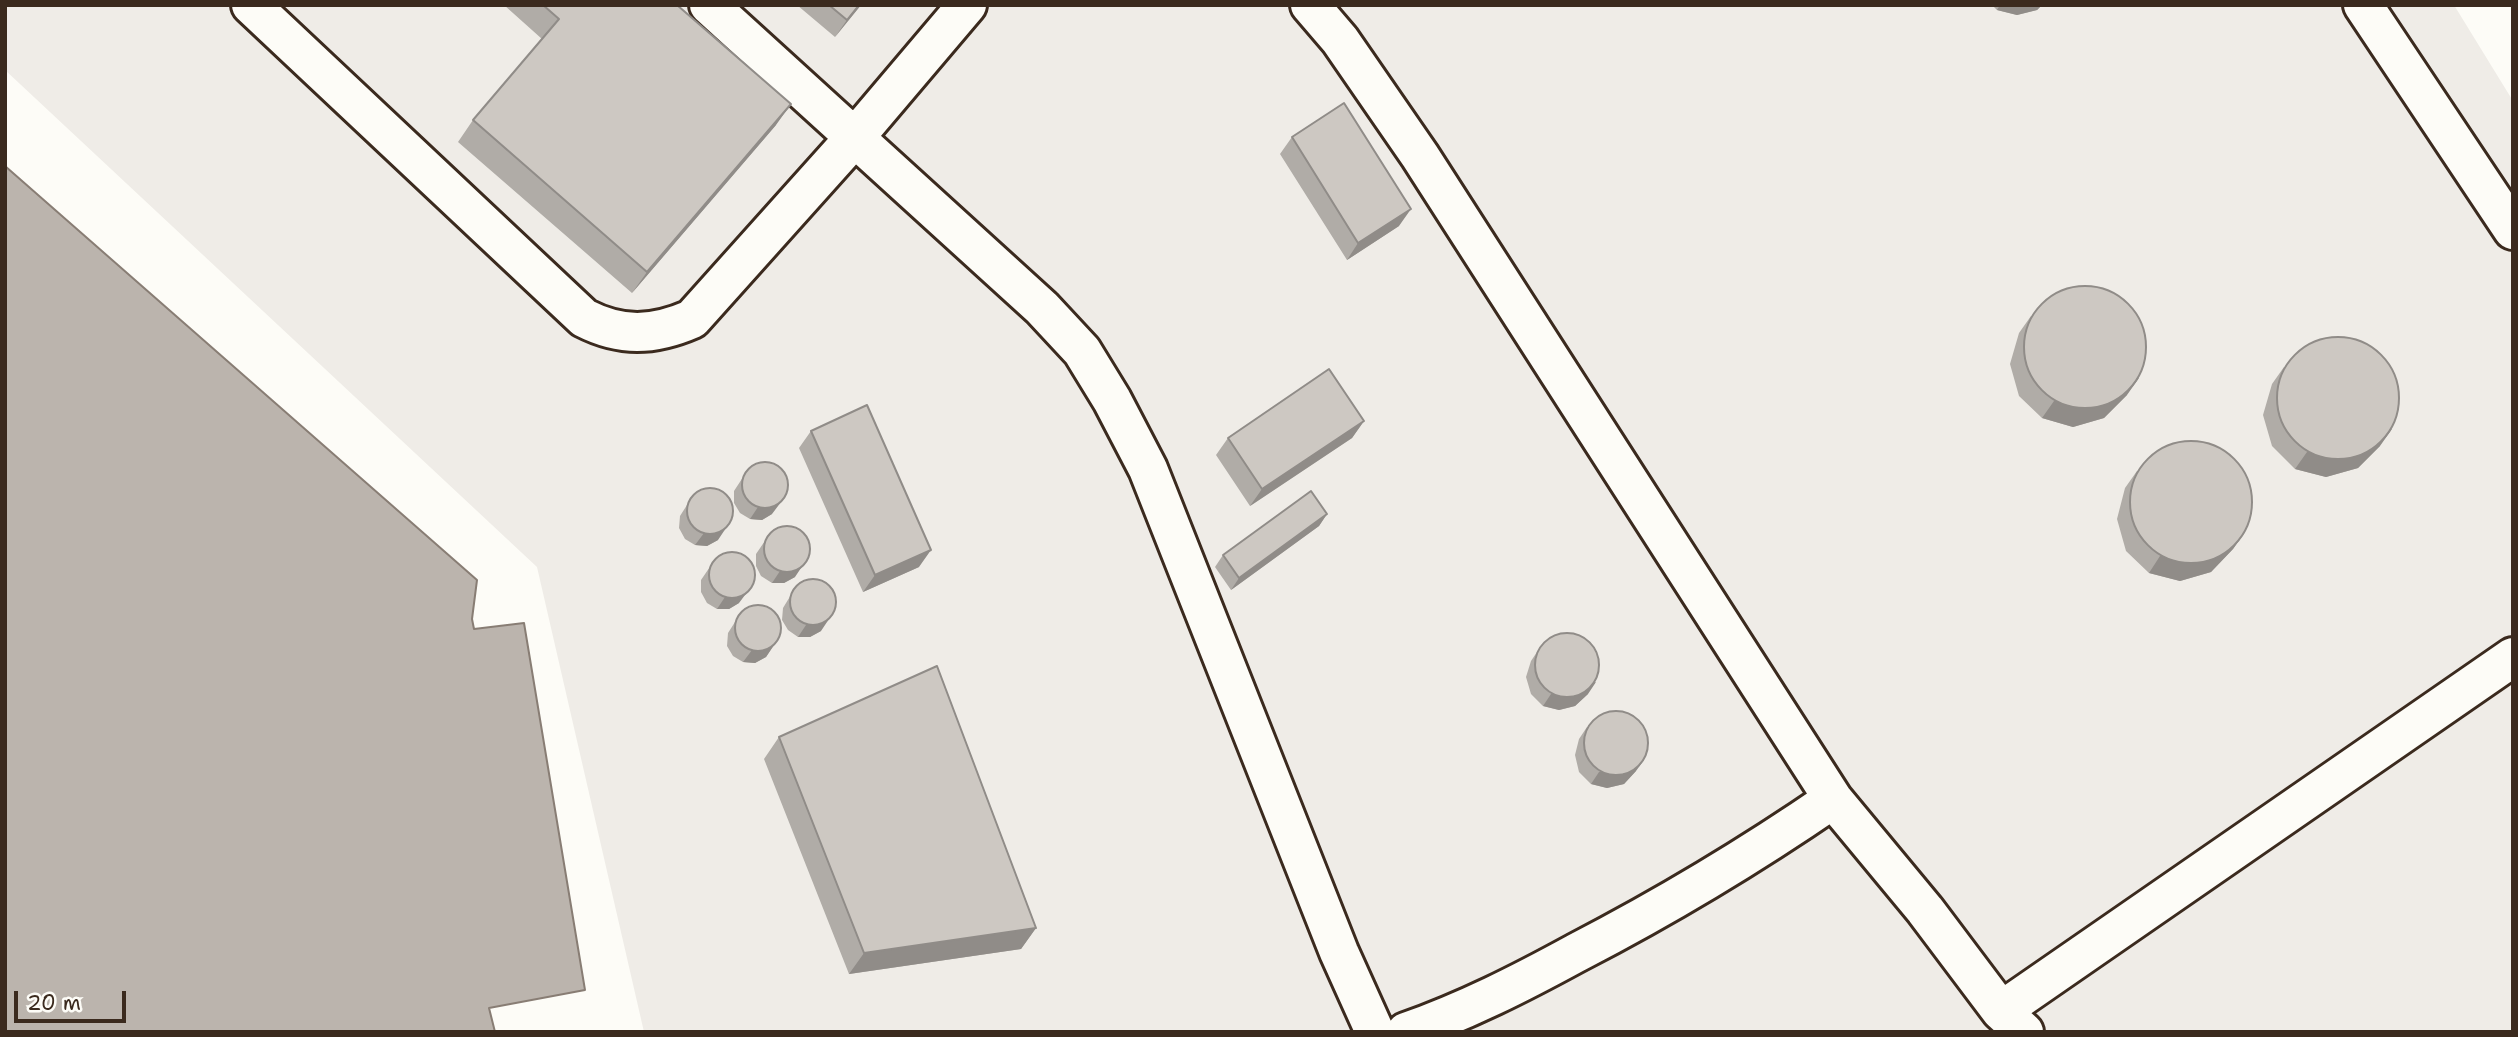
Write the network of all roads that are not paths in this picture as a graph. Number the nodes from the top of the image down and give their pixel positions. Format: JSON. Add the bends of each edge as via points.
{"nodes":[{"id":1,"x":251,"y":5,"type":"edge"},
{"id":2,"x":709,"y":5,"type":"edge"},
{"id":3,"x":967,"y":5,"type":"edge"},
{"id":4,"x":1310,"y":5,"type":"edge"},
{"id":5,"x":2363,"y":5,"type":"edge"},
{"id":6,"x":856,"y":136,"type":"junction"},
{"id":7,"x":2513,"y":230,"type":"edge"},
{"id":8,"x":2513,"y":657,"type":"edge"},
{"id":9,"x":1833,"y":799,"type":"junction"},
{"id":10,"x":2013,"y":1021,"type":"edge"},
{"id":11,"x":1375,"y":1032,"type":"edge"},
{"id":12,"x":1406,"y":1032,"type":"edge"}],
"edges":[{"from":1,"to":6,"type":"lane","via":[[584,318],[606,330],[632,334],[692,319]]},
{"from":2,"to":6,"type":"lane"},
{"from":3,"to":6,"type":"lane"},
{"from":4,"to":9,"type":"lane","via":[[1340,40],[1420,156]]},
{"from":5,"to":7,"type":"lane"},
{"from":6,"to":11,"type":"lane","via":[[1042,308],[1082,351],[1112,400],[1148,470]]},
{"from":8,"to":10,"type":"lane"},
{"from":9,"to":10,"type":"lane"},
{"from":9,"to":12,"type":"lane","via":[[1763,848],[1625,928],[1507,990]]}]}
